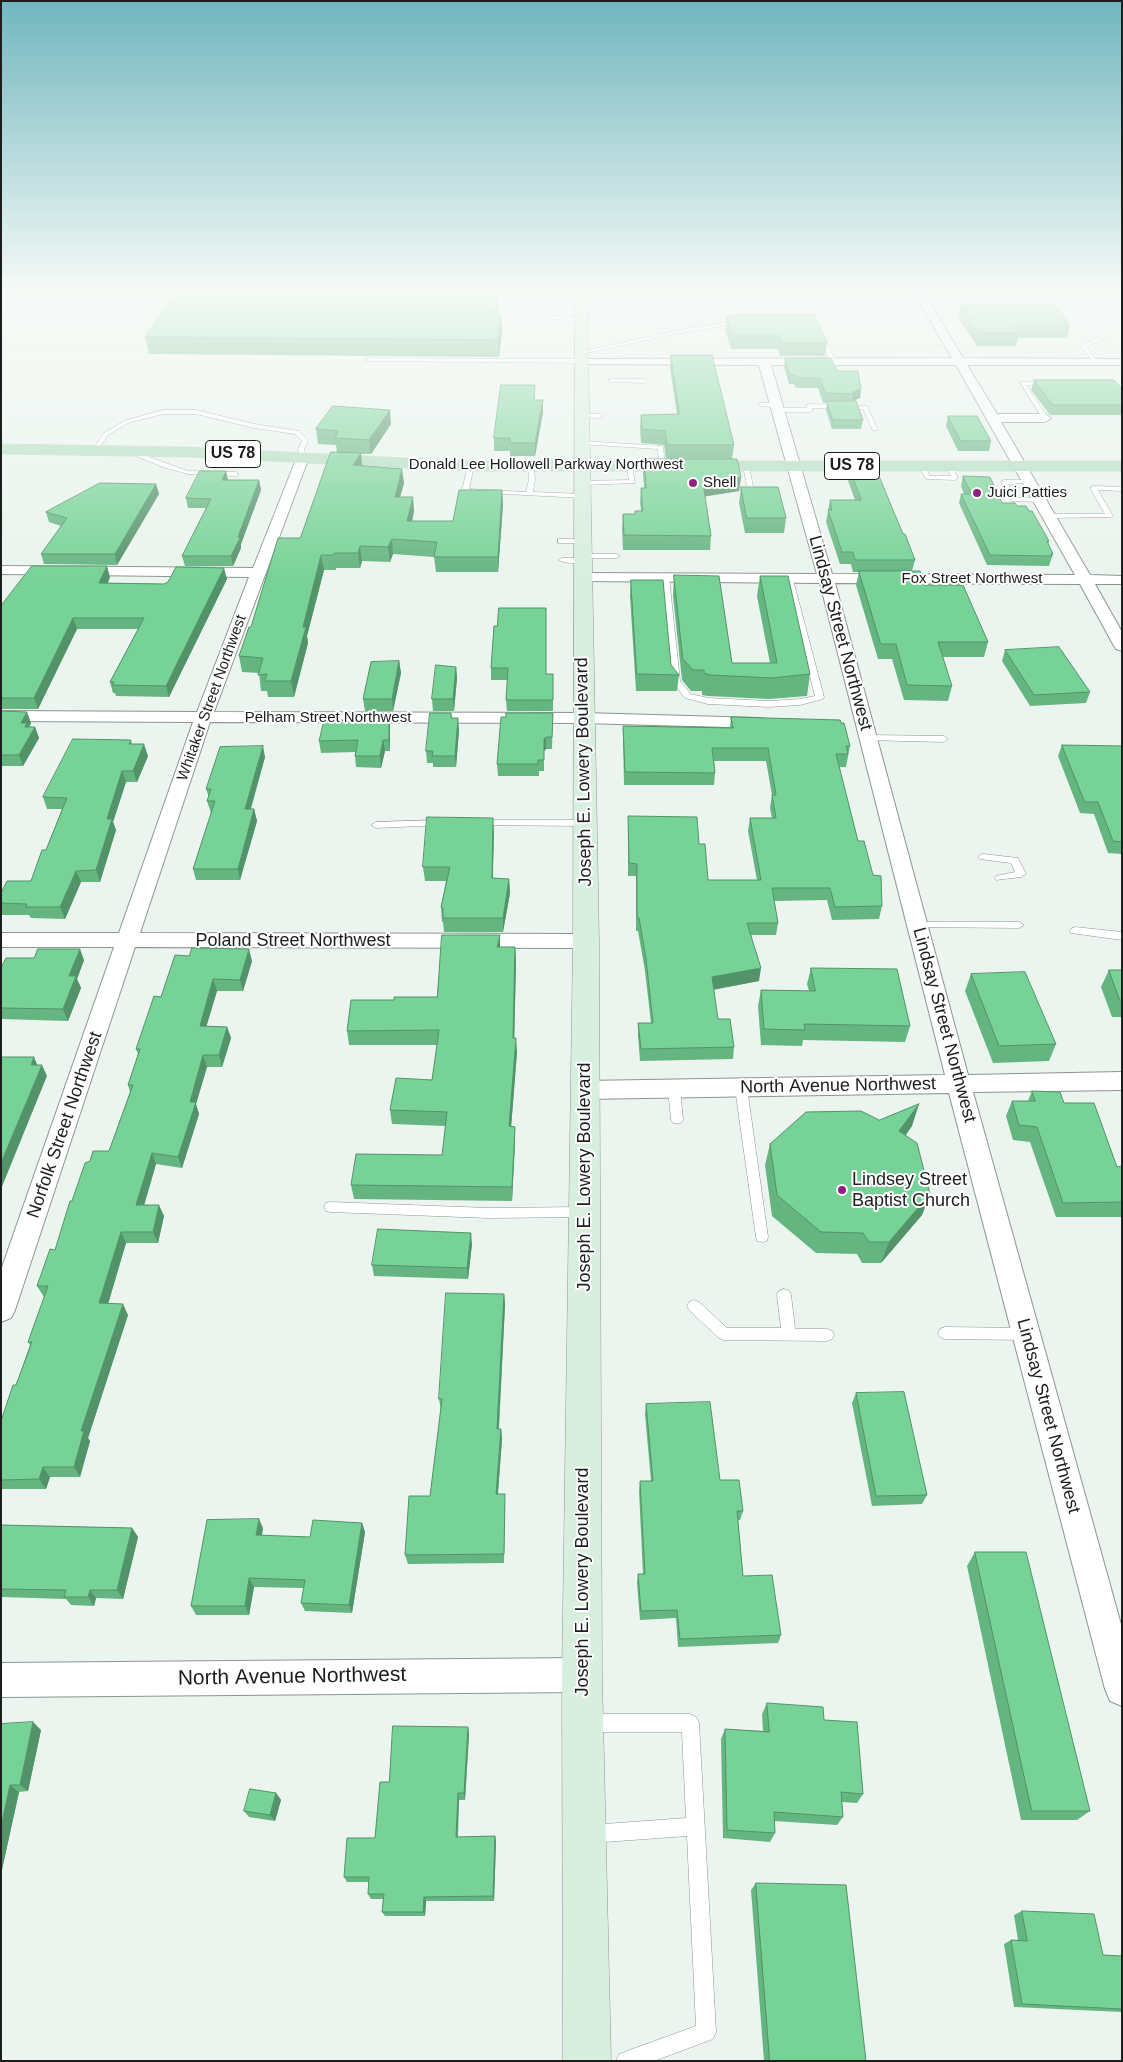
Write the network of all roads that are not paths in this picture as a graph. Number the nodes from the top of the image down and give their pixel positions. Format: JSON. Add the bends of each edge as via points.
{"nodes":[{"id":1,"x":582,"y":389,"type":"edge"},
{"id":2,"x":769,"y":389,"type":"edge"},
{"id":3,"x":976,"y":389,"type":"edge"},
{"id":4,"x":1026,"y":389,"type":"edge"},
{"id":5,"x":772,"y":406,"type":"junction"},
{"id":6,"x":582,"y":416,"type":"junction"},
{"id":7,"x":600,"y":416,"type":"dead end"},
{"id":8,"x":993,"y":418,"type":"junction"},
{"id":9,"x":1044,"y":418,"type":"joint"},
{"id":10,"x":875,"y":430,"type":"dead end"},
{"id":11,"x":582,"y":443,"type":"junction"},
{"id":12,"x":1,"y":449,"type":"edge"},
{"id":13,"x":95,"y":450,"type":"junction"},
{"id":14,"x":121,"y":450,"type":"junction"},
{"id":15,"x":303,"y":457,"type":"junction"},
{"id":16,"x":471,"y":466,"type":"junction"},
{"id":17,"x":531,"y":466,"type":"junction"},
{"id":18,"x":662,"y":466,"type":"junction"},
{"id":19,"x":746,"y":466,"type":"junction"},
{"id":20,"x":795,"y":466,"type":"junction"},
{"id":21,"x":1020,"y":466,"type":"junction"},
{"id":22,"x":1122,"y":466,"type":"edge"},
{"id":23,"x":236,"y":474,"type":"dead end"},
{"id":24,"x":583,"y":482,"type":"junction"},
{"id":25,"x":1029,"y":482,"type":"junction"},
{"id":26,"x":1122,"y":489,"type":"edge"},
{"id":27,"x":751,"y":492,"type":"edge"},
{"id":28,"x":529,"y":494,"type":"junction"},
{"id":29,"x":1040,"y":500,"type":"junction"},
{"id":30,"x":1049,"y":516,"type":"junction"},
{"id":31,"x":561,"y":540,"type":"dead end"},
{"id":32,"x":616,"y":556,"type":"dead end"},
{"id":33,"x":579,"y":559,"type":"junction"},
{"id":34,"x":1,"y":570,"type":"edge"},
{"id":35,"x":259,"y":573,"type":"junction"},
{"id":36,"x":665,"y":577,"type":"junction"},
{"id":37,"x":789,"y":578,"type":"junction"},
{"id":38,"x":826,"y":578,"type":"junction"},
{"id":39,"x":1085,"y":580,"type":"junction"},
{"id":40,"x":1122,"y":580,"type":"edge"},
{"id":41,"x":1122,"y":646,"type":"edge"},
{"id":42,"x":1,"y":716,"type":"edge"},
{"id":43,"x":202,"y":718,"type":"junction"},
{"id":44,"x":583,"y":718,"type":"junction"},
{"id":45,"x":777,"y":723,"type":"edge"},
{"id":46,"x":860,"y":730,"type":"junction"},
{"id":47,"x":944,"y":739,"type":"dead end"},
{"id":48,"x":449,"y":822,"type":"edge"},
{"id":49,"x":469,"y":822,"type":"edge"},
{"id":50,"x":584,"y":823,"type":"junction"},
{"id":51,"x":376,"y":825,"type":"dead end"},
{"id":52,"x":983,"y":857,"type":"dead end"},
{"id":53,"x":1000,"y":878,"type":"dead end"},
{"id":54,"x":918,"y":925,"type":"junction"},
{"id":55,"x":1019,"y":925,"type":"dead end"},
{"id":56,"x":1075,"y":931,"type":"dead end"},
{"id":57,"x":1122,"y":936,"type":"edge"},
{"id":58,"x":1,"y":940,"type":"edge"},
{"id":59,"x":128,"y":940,"type":"junction"},
{"id":60,"x":586,"y":941,"type":"junction"},
{"id":61,"x":1122,"y":1081,"type":"edge"},
{"id":62,"x":959,"y":1084,"type":"junction"},
{"id":63,"x":740,"y":1088,"type":"junction"},
{"id":64,"x":674,"y":1089,"type":"junction"},
{"id":65,"x":585,"y":1090,"type":"junction"},
{"id":66,"x":677,"y":1120,"type":"dead end"},
{"id":67,"x":330,"y":1208,"type":"dead end"},
{"id":68,"x":585,"y":1211,"type":"junction"},
{"id":69,"x":762,"y":1237,"type":"dead end"},
{"id":70,"x":784,"y":1295,"type":"dead end"},
{"id":71,"x":694,"y":1306,"type":"dead end"},
{"id":72,"x":1,"y":1310,"type":"edge"},
{"id":73,"x":945,"y":1333,"type":"dead end"},
{"id":74,"x":1026,"y":1334,"type":"junction"},
{"id":75,"x":789,"y":1335,"type":"junction"},
{"id":76,"x":827,"y":1335,"type":"dead end"},
{"id":77,"x":582,"y":1675,"type":"junction"},
{"id":78,"x":1,"y":1680,"type":"edge"},
{"id":79,"x":1122,"y":1689,"type":"edge"},
{"id":80,"x":583,"y":1723,"type":"junction"},
{"id":81,"x":695,"y":1826,"type":"junction"},
{"id":82,"x":584,"y":1835,"type":"junction"},
{"id":83,"x":586,"y":2061,"type":"edge"},
{"id":84,"x":626,"y":2061,"type":"edge"}],
"edges":[{"from":1,"to":6,"type":"main road","name":"Joseph E. Lowery Boulevard"},
{"from":2,"to":5,"type":"street","name":"Lindsay Street Northwest"},
{"from":3,"to":8,"type":"street"},
{"from":4,"to":9,"type":"lane"},
{"from":5,"to":10,"type":"lane","via":[[810,410],[809,406],[865,407]]},
{"from":5,"to":20,"type":"street","name":"Lindsay Street Northwest"},
{"from":6,"to":7,"type":"lane"},
{"from":6,"to":11,"type":"main road","name":"Joseph E. Lowery Boulevard"},
{"from":8,"to":9,"type":"street"},
{"from":8,"to":21,"type":"street"},
{"from":11,"to":18,"type":"lane","via":[[661,447]]},
{"from":11,"to":24,"type":"main road","name":"Joseph E. Lowery Boulevard"},
{"from":12,"to":13,"type":"main road","name":"Donald Lee Hollowell Parkway Northwest","number":"US 78"},
{"from":13,"to":14,"type":"main road","name":"Donald Lee Hollowell Parkway Northwest","number":"US 78"},
{"from":13,"to":15,"type":"lane","via":[[106,434],[126,422],[164,412],[196,412],[297,432],[305,441]]},
{"from":14,"to":15,"type":"main road","name":"Donald Lee Hollowell Parkway Northwest","number":"US 78"},
{"from":14,"to":23,"type":"lane","via":[[184,472]]},
{"from":15,"to":16,"type":"main road","name":"Donald Lee Hollowell Parkway Northwest","number":"US 78"},
{"from":15,"to":35,"type":"street","name":"Whitaker Street Northwest"},
{"from":16,"to":17,"type":"main road","name":"Donald Lee Hollowell Parkway Northwest","number":"US 78"},
{"from":16,"to":28,"type":"lane","via":[[465,490]]},
{"from":17,"to":24,"type":"main road","name":"Donald Lee Hollowell Parkway Northwest","number":"US 78"},
{"from":17,"to":28,"type":"lane"},
{"from":18,"to":19,"type":"main road","name":"Donald Lee Hollowell Parkway Northwest","number":"US 78"},
{"from":18,"to":24,"type":"main road","name":"Donald Lee Hollowell Parkway Northwest","number":"US 78","via":[[629,466]]},
{"from":19,"to":20,"type":"main road","name":"Donald Lee Hollowell Parkway Northwest","number":"US 78"},
{"from":19,"to":27,"type":"lane"},
{"from":20,"to":21,"type":"main road","name":"Donald Lee Hollowell Parkway Northwest","number":"US 78"},
{"from":20,"to":38,"type":"street","name":"Lindsay Street Northwest"},
{"from":21,"to":22,"type":"main road","name":"Donald Lee Hollowell Parkway Northwest","number":"US 78"},
{"from":21,"to":25,"type":"street"},
{"from":24,"to":28,"type":"lane"},
{"from":24,"to":33,"type":"main road","name":"Joseph E. Lowery Boulevard"},
{"from":25,"to":29,"type":"street"},
{"from":25,"to":29,"type":"lane","via":[[1004,482],[1014,500]]},
{"from":26,"to":30,"type":"lane","via":[[1093,488],[1110,516]]},
{"from":29,"to":30,"type":"street"},
{"from":30,"to":39,"type":"street"},
{"from":31,"to":33,"type":"lane"},
{"from":32,"to":33,"type":"lane"},
{"from":33,"to":36,"type":"street","name":"Fox Street Northwest"},
{"from":33,"to":44,"type":"main road","name":"Joseph E. Lowery Boulevard"},
{"from":34,"to":35,"type":"street"},
{"from":35,"to":43,"type":"street","name":"Whitaker Street Northwest"},
{"from":36,"to":37,"type":"street","name":"Fox Street Northwest"},
{"from":36,"to":37,"type":"lane","via":[[676,680],[688,696],[708,701],[769,704],[820,698]]},
{"from":37,"to":38,"type":"street","name":"Fox Street Northwest"},
{"from":38,"to":39,"type":"street","name":"Fox Street Northwest"},
{"from":38,"to":46,"type":"street","name":"Lindsay Street Northwest"},
{"from":39,"to":40,"type":"street","name":"Fox Street Northwest"},
{"from":39,"to":41,"type":"street"},
{"from":42,"to":43,"type":"street","name":"Pelham Street Northwest"},
{"from":43,"to":44,"type":"street","name":"Pelham Street Northwest"},
{"from":43,"to":59,"type":"street","name":"Whitaker Street Northwest"},
{"from":44,"to":45,"type":"street","name":"Pelham Street Northwest"},
{"from":44,"to":50,"type":"main road","name":"Joseph E. Lowery Boulevard"},
{"from":46,"to":47,"type":"lane"},
{"from":46,"to":54,"type":"street","name":"Lindsay Street Northwest"},
{"from":48,"to":51,"type":"lane"},
{"from":49,"to":50,"type":"lane"},
{"from":50,"to":60,"type":"main road","name":"Joseph E. Lowery Boulevard"},
{"from":52,"to":53,"type":"lane","via":[[1015,860],[1020,874]]},
{"from":54,"to":55,"type":"lane"},
{"from":54,"to":62,"type":"street","name":"Lindsay Street Northwest"},
{"from":56,"to":57,"type":"lane"},
{"from":58,"to":59,"type":"street","name":"Poland Street Northwest"},
{"from":59,"to":60,"type":"street","name":"Poland Street Northwest"},
{"from":59,"to":72,"type":"street","name":"Norfolk Street Northwest"},
{"from":60,"to":65,"type":"main road","name":"Joseph E. Lowery Boulevard"},
{"from":61,"to":62,"type":"street","name":"North Avenue Northwest"},
{"from":62,"to":63,"type":"street","name":"North Avenue Northwest"},
{"from":62,"to":74,"type":"street","name":"Lindsay Street Northwest"},
{"from":63,"to":64,"type":"street","name":"North Avenue Northwest"},
{"from":63,"to":69,"type":"lane"},
{"from":64,"to":65,"type":"street","name":"North Avenue Northwest"},
{"from":64,"to":66,"type":"lane"},
{"from":65,"to":68,"type":"main road","name":"Joseph E. Lowery Boulevard"},
{"from":67,"to":68,"type":"lane","via":[[489,1213]]},
{"from":68,"to":77,"type":"main road","name":"Joseph E. Lowery Boulevard"},
{"from":70,"to":75,"type":"lane"},
{"from":71,"to":75,"type":"lane","via":[[724,1334]]},
{"from":73,"to":74,"type":"lane"},
{"from":74,"to":79,"type":"street","name":"Lindsay Street Northwest"},
{"from":75,"to":76,"type":"lane"},
{"from":77,"to":78,"type":"street","name":"North Avenue Northwest"},
{"from":77,"to":80,"type":"main road","name":"Joseph E. Lowery Boulevard"},
{"from":80,"to":81,"type":"lane","via":[[690,1723]]},
{"from":80,"to":82,"type":"main road","name":"Joseph E. Lowery Boulevard"},
{"from":81,"to":82,"type":"lane"},
{"from":81,"to":84,"type":"lane","via":[[706,2032]]},
{"from":82,"to":83,"type":"main road","name":"Joseph E. Lowery Boulevard"}]}
